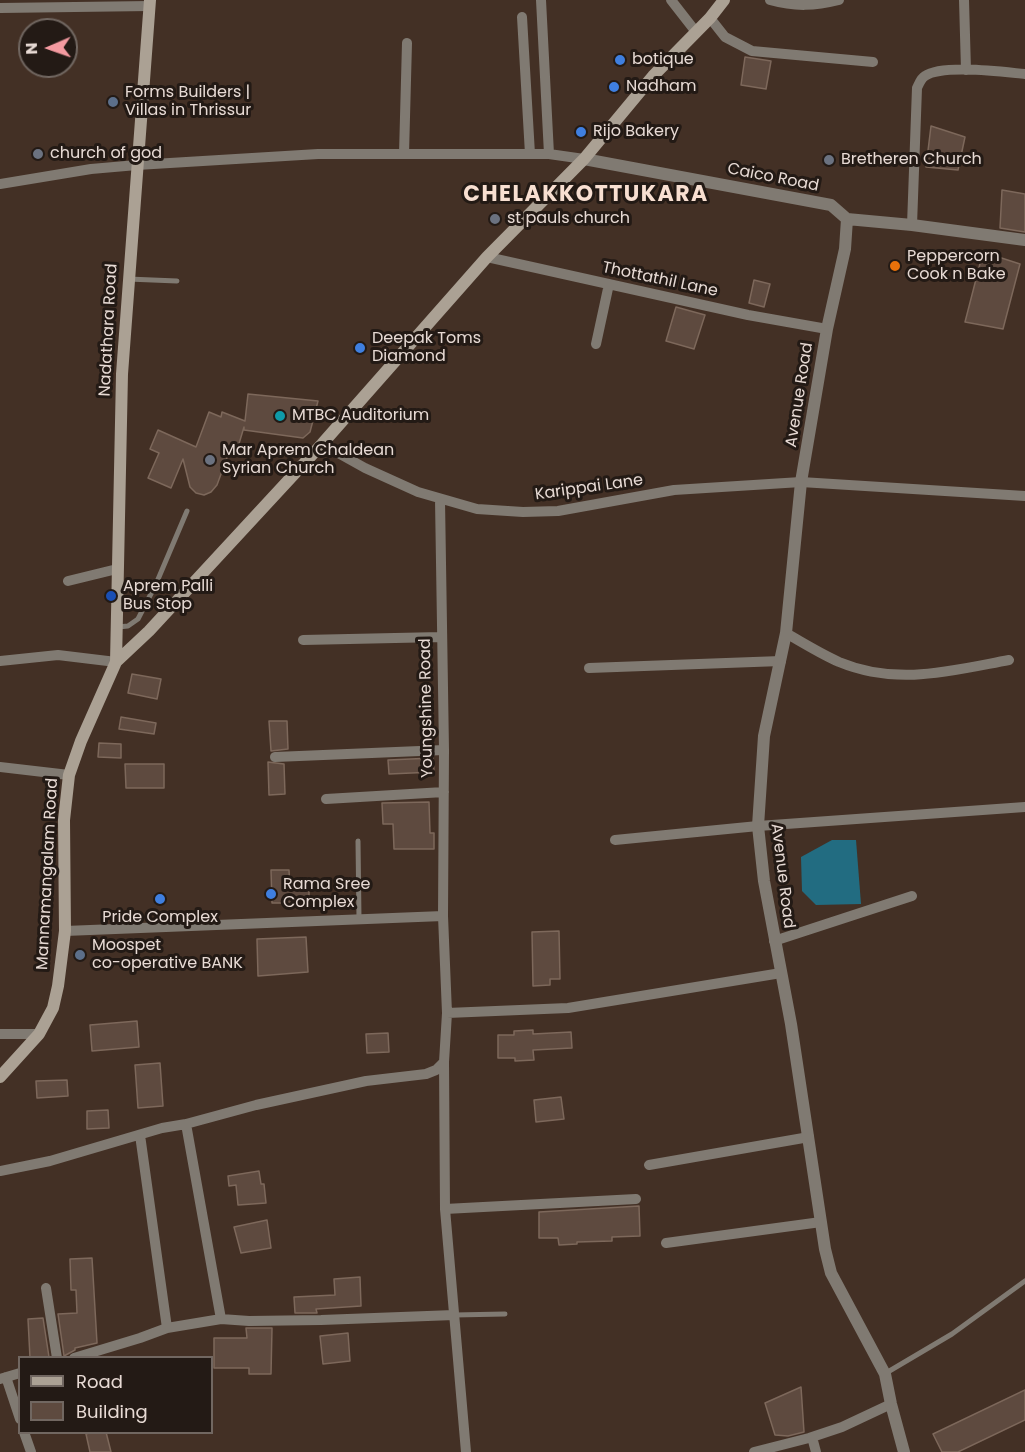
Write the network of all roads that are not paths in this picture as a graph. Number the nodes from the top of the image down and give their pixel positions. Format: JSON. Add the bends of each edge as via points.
{"nodes":[{"id":1,"x":541,"y":0,"type":"edge"},
{"id":2,"x":671,"y":0,"type":"edge"},
{"id":3,"x":724,"y":0,"type":"edge"},
{"id":4,"x":770,"y":0,"type":"edge"},
{"id":5,"x":839,"y":0,"type":"edge"},
{"id":6,"x":964,"y":0,"type":"edge"},
{"id":7,"x":150,"y":3,"type":"edge"},
{"id":8,"x":0,"y":8,"type":"edge"},
{"id":9,"x":522,"y":17,"type":"dead end"},
{"id":10,"x":710,"y":18,"type":"junction"},
{"id":11,"x":696,"y":32,"type":"junction"},
{"id":12,"x":407,"y":42,"type":"dead end"},
{"id":13,"x":873,"y":62,"type":"dead end"},
{"id":14,"x":966,"y":70,"type":"junction"},
{"id":15,"x":1025,"y":74,"type":"edge"},
{"id":16,"x":404,"y":154,"type":"junction"},
{"id":17,"x":530,"y":154,"type":"junction"},
{"id":18,"x":549,"y":154,"type":"junction"},
{"id":19,"x":584,"y":159,"type":"junction"},
{"id":20,"x":137,"y":165,"type":"junction"},
{"id":21,"x":0,"y":184,"type":"edge"},
{"id":22,"x":847,"y":219,"type":"junction"},
{"id":23,"x":912,"y":225,"type":"junction"},
{"id":24,"x":1025,"y":240,"type":"edge"},
{"id":25,"x":487,"y":257,"type":"junction"},
{"id":26,"x":128,"y":279,"type":"junction"},
{"id":27,"x":177,"y":281,"type":"dead end"},
{"id":28,"x":609,"y":284,"type":"junction"},
{"id":29,"x":827,"y":329,"type":"junction"},
{"id":30,"x":596,"y":344,"type":"dead end"},
{"id":31,"x":322,"y":444,"type":"junction"},
{"id":32,"x":801,"y":482,"type":"junction"},
{"id":33,"x":1025,"y":496,"type":"edge"},
{"id":34,"x":440,"y":500,"type":"junction"},
{"id":35,"x":187,"y":511,"type":"dead end"},
{"id":36,"x":117,"y":569,"type":"junction"},
{"id":37,"x":68,"y":581,"type":"dead end"},
{"id":38,"x":116,"y":627,"type":"junction"},
{"id":39,"x":786,"y":633,"type":"junction"},
{"id":40,"x":441,"y":637,"type":"junction"},
{"id":41,"x":303,"y":640,"type":"dead end"},
{"id":42,"x":1009,"y":660,"type":"dead end"},
{"id":43,"x":0,"y":661,"type":"edge"},
{"id":44,"x":781,"y":661,"type":"junction"},
{"id":45,"x":116,"y":662,"type":"junction"},
{"id":46,"x":589,"y":668,"type":"dead end"},
{"id":47,"x":444,"y":750,"type":"junction"},
{"id":48,"x":275,"y":757,"type":"dead end"},
{"id":49,"x":0,"y":767,"type":"edge"},
{"id":50,"x":69,"y":775,"type":"junction"},
{"id":51,"x":444,"y":792,"type":"junction"},
{"id":52,"x":326,"y":799,"type":"dead end"},
{"id":53,"x":1025,"y":807,"type":"edge"},
{"id":54,"x":758,"y":826,"type":"junction"},
{"id":55,"x":615,"y":840,"type":"dead end"},
{"id":56,"x":357,"y":841,"type":"dead end"},
{"id":57,"x":912,"y":896,"type":"dead end"},
{"id":58,"x":443,"y":916,"type":"junction"},
{"id":59,"x":359,"y":920,"type":"junction"},
{"id":60,"x":64,"y":931,"type":"junction"},
{"id":61,"x":774,"y":941,"type":"junction"},
{"id":62,"x":781,"y":973,"type":"junction"},
{"id":63,"x":447,"y":1013,"type":"junction"},
{"id":64,"x":0,"y":1034,"type":"edge"},
{"id":65,"x":39,"y":1034,"type":"junction"},
{"id":66,"x":444,"y":1062,"type":"junction"},
{"id":67,"x":0,"y":1077,"type":"edge"},
{"id":68,"x":186,"y":1124,"type":"junction"},
{"id":69,"x":140,"y":1135,"type":"junction"},
{"id":70,"x":809,"y":1137,"type":"junction"},
{"id":71,"x":649,"y":1166,"type":"dead end"},
{"id":72,"x":0,"y":1171,"type":"edge"},
{"id":73,"x":636,"y":1199,"type":"dead end"},
{"id":74,"x":445,"y":1209,"type":"junction"},
{"id":75,"x":821,"y":1222,"type":"junction"},
{"id":76,"x":666,"y":1243,"type":"dead end"},
{"id":77,"x":1025,"y":1281,"type":"edge"},
{"id":78,"x":46,"y":1288,"type":"dead end"},
{"id":79,"x":505,"y":1314,"type":"dead end"},
{"id":80,"x":454,"y":1315,"type":"junction"},
{"id":81,"x":221,"y":1319,"type":"junction"},
{"id":82,"x":167,"y":1328,"type":"junction"},
{"id":83,"x":57,"y":1356,"type":"edge"},
{"id":84,"x":81,"y":1356,"type":"edge"},
{"id":85,"x":18,"y":1374,"type":"edge"},
{"id":86,"x":885,"y":1374,"type":"junction"},
{"id":87,"x":3,"y":1378,"type":"edge"},
{"id":88,"x":891,"y":1404,"type":"junction"},
{"id":89,"x":18,"y":1414,"type":"edge"},
{"id":90,"x":25,"y":1434,"type":"edge"},
{"id":91,"x":812,"y":1437,"type":"junction"},
{"id":92,"x":31,"y":1452,"type":"edge"},
{"id":93,"x":466,"y":1452,"type":"edge"},
{"id":94,"x":754,"y":1452,"type":"edge"},
{"id":95,"x":816,"y":1452,"type":"edge"},
{"id":96,"x":904,"y":1452,"type":"edge"}],
"edges":[{"from":1,"to":18,"type":"street"},
{"from":2,"to":11,"type":"street"},
{"from":3,"to":10,"type":"main road"},
{"from":4,"to":5,"type":"street","via":[[816,5]]},
{"from":6,"to":14,"type":"street"},
{"from":7,"to":8,"type":"street"},
{"from":7,"to":20,"type":"main road","name":"Nadathara Road"},
{"from":9,"to":17,"type":"street"},
{"from":10,"to":11,"type":"main road"},
{"from":10,"to":13,"type":"street","via":[[725,38],[752,51]]},
{"from":11,"to":19,"type":"main road","via":[[653,76]]},
{"from":12,"to":16,"type":"street"},
{"from":14,"to":15,"type":"street"},
{"from":14,"to":23,"type":"street","via":[[936,71],[924,76],[917,88]]},
{"from":16,"to":17,"type":"street"},
{"from":16,"to":20,"type":"street","via":[[318,153]]},
{"from":17,"to":18,"type":"street"},
{"from":18,"to":19,"type":"street"},
{"from":19,"to":22,"type":"street","name":"Caico Road","via":[[831,205]]},
{"from":19,"to":25,"type":"main road"},
{"from":20,"to":21,"type":"street"},
{"from":20,"to":26,"type":"main road","name":"Nadathara Road"},
{"from":22,"to":23,"type":"street","name":"Caico Road"},
{"from":22,"to":29,"type":"street","name":"Avenue Road","via":[[845,249]]},
{"from":23,"to":24,"type":"street","name":"Caico Road"},
{"from":25,"to":28,"type":"street","name":"Thottathil Lane"},
{"from":25,"to":31,"type":"main road"},
{"from":26,"to":27,"type":"lane"},
{"from":26,"to":36,"type":"main road","name":"Nadathara Road"},
{"from":28,"to":29,"type":"street","name":"Thottathil Lane"},
{"from":28,"to":30,"type":"street"},
{"from":29,"to":32,"type":"street","name":"Avenue Road"},
{"from":31,"to":34,"type":"street","name":"Karippai Lane","via":[[365,468]]},
{"from":31,"to":45,"type":"main road"},
{"from":32,"to":33,"type":"street","name":"Karippai Lane"},
{"from":32,"to":34,"type":"street","name":"Karippai Lane","via":[[674,490],[558,511],[477,509]]},
{"from":32,"to":39,"type":"street","name":"Avenue Road"},
{"from":34,"to":40,"type":"street","name":"Youngshine Road"},
{"from":35,"to":38,"type":"lane","via":[[138,619],[128,626]]},
{"from":36,"to":37,"type":"street"},
{"from":36,"to":38,"type":"main road","name":"Nadathara Road"},
{"from":38,"to":45,"type":"main road","name":"Nadathara Road"},
{"from":39,"to":42,"type":"street","via":[[840,662],[893,676],[920,676]]},
{"from":39,"to":44,"type":"street","name":"Avenue Road"},
{"from":40,"to":41,"type":"street"},
{"from":40,"to":47,"type":"street","name":"Youngshine Road"},
{"from":43,"to":45,"type":"street","via":[[58,655]]},
{"from":44,"to":46,"type":"street"},
{"from":44,"to":54,"type":"street","name":"Avenue Road","via":[[764,736]]},
{"from":45,"to":50,"type":"main road","name":"Mannamangalam Road"},
{"from":47,"to":48,"type":"street"},
{"from":47,"to":51,"type":"street","name":"Youngshine Road"},
{"from":49,"to":50,"type":"street"},
{"from":50,"to":60,"type":"main road","name":"Mannamangalam Road","via":[[64,820]]},
{"from":51,"to":52,"type":"street"},
{"from":51,"to":58,"type":"street","name":"Youngshine Road"},
{"from":53,"to":54,"type":"street"},
{"from":54,"to":55,"type":"street"},
{"from":54,"to":61,"type":"street","name":"Avenue Road"},
{"from":56,"to":59,"type":"lane"},
{"from":57,"to":61,"type":"street"},
{"from":58,"to":59,"type":"street"},
{"from":58,"to":63,"type":"street","name":"Youngshine Road"},
{"from":59,"to":60,"type":"street"},
{"from":60,"to":65,"type":"main road","name":"Mannamangalam Road","via":[[53,1008]]},
{"from":61,"to":62,"type":"street","name":"Avenue Road"},
{"from":62,"to":63,"type":"street","via":[[568,1008]]},
{"from":62,"to":70,"type":"street","name":"Avenue Road"},
{"from":63,"to":66,"type":"street","name":"Youngshine Road"},
{"from":64,"to":65,"type":"street"},
{"from":65,"to":67,"type":"main road","name":"Mannamangalam Road"},
{"from":66,"to":68,"type":"street","via":[[426,1074],[366,1081]]},
{"from":66,"to":74,"type":"street","name":"Youngshine Road"},
{"from":68,"to":69,"type":"street"},
{"from":68,"to":81,"type":"street"},
{"from":69,"to":72,"type":"street"},
{"from":69,"to":82,"type":"street"},
{"from":70,"to":71,"type":"street"},
{"from":70,"to":75,"type":"street","name":"Avenue Road"},
{"from":73,"to":74,"type":"street"},
{"from":74,"to":80,"type":"street","name":"Youngshine Road"},
{"from":75,"to":76,"type":"street"},
{"from":75,"to":86,"type":"street","name":"Avenue Road","via":[[831,1273]]},
{"from":77,"to":86,"type":"lane","via":[[952,1334]]},
{"from":78,"to":83,"type":"street"},
{"from":79,"to":80,"type":"lane"},
{"from":80,"to":81,"type":"street"},
{"from":80,"to":93,"type":"street","name":"Youngshine Road"},
{"from":81,"to":82,"type":"street"},
{"from":82,"to":84,"type":"street"},
{"from":85,"to":87,"type":"street"},
{"from":86,"to":88,"type":"street","name":"Avenue Road"},
{"from":87,"to":89,"type":"street"},
{"from":88,"to":91,"type":"street"},
{"from":88,"to":96,"type":"street","name":"Avenue Road"},
{"from":90,"to":92,"type":"street"},
{"from":91,"to":94,"type":"street"},
{"from":91,"to":95,"type":"street"}]}
